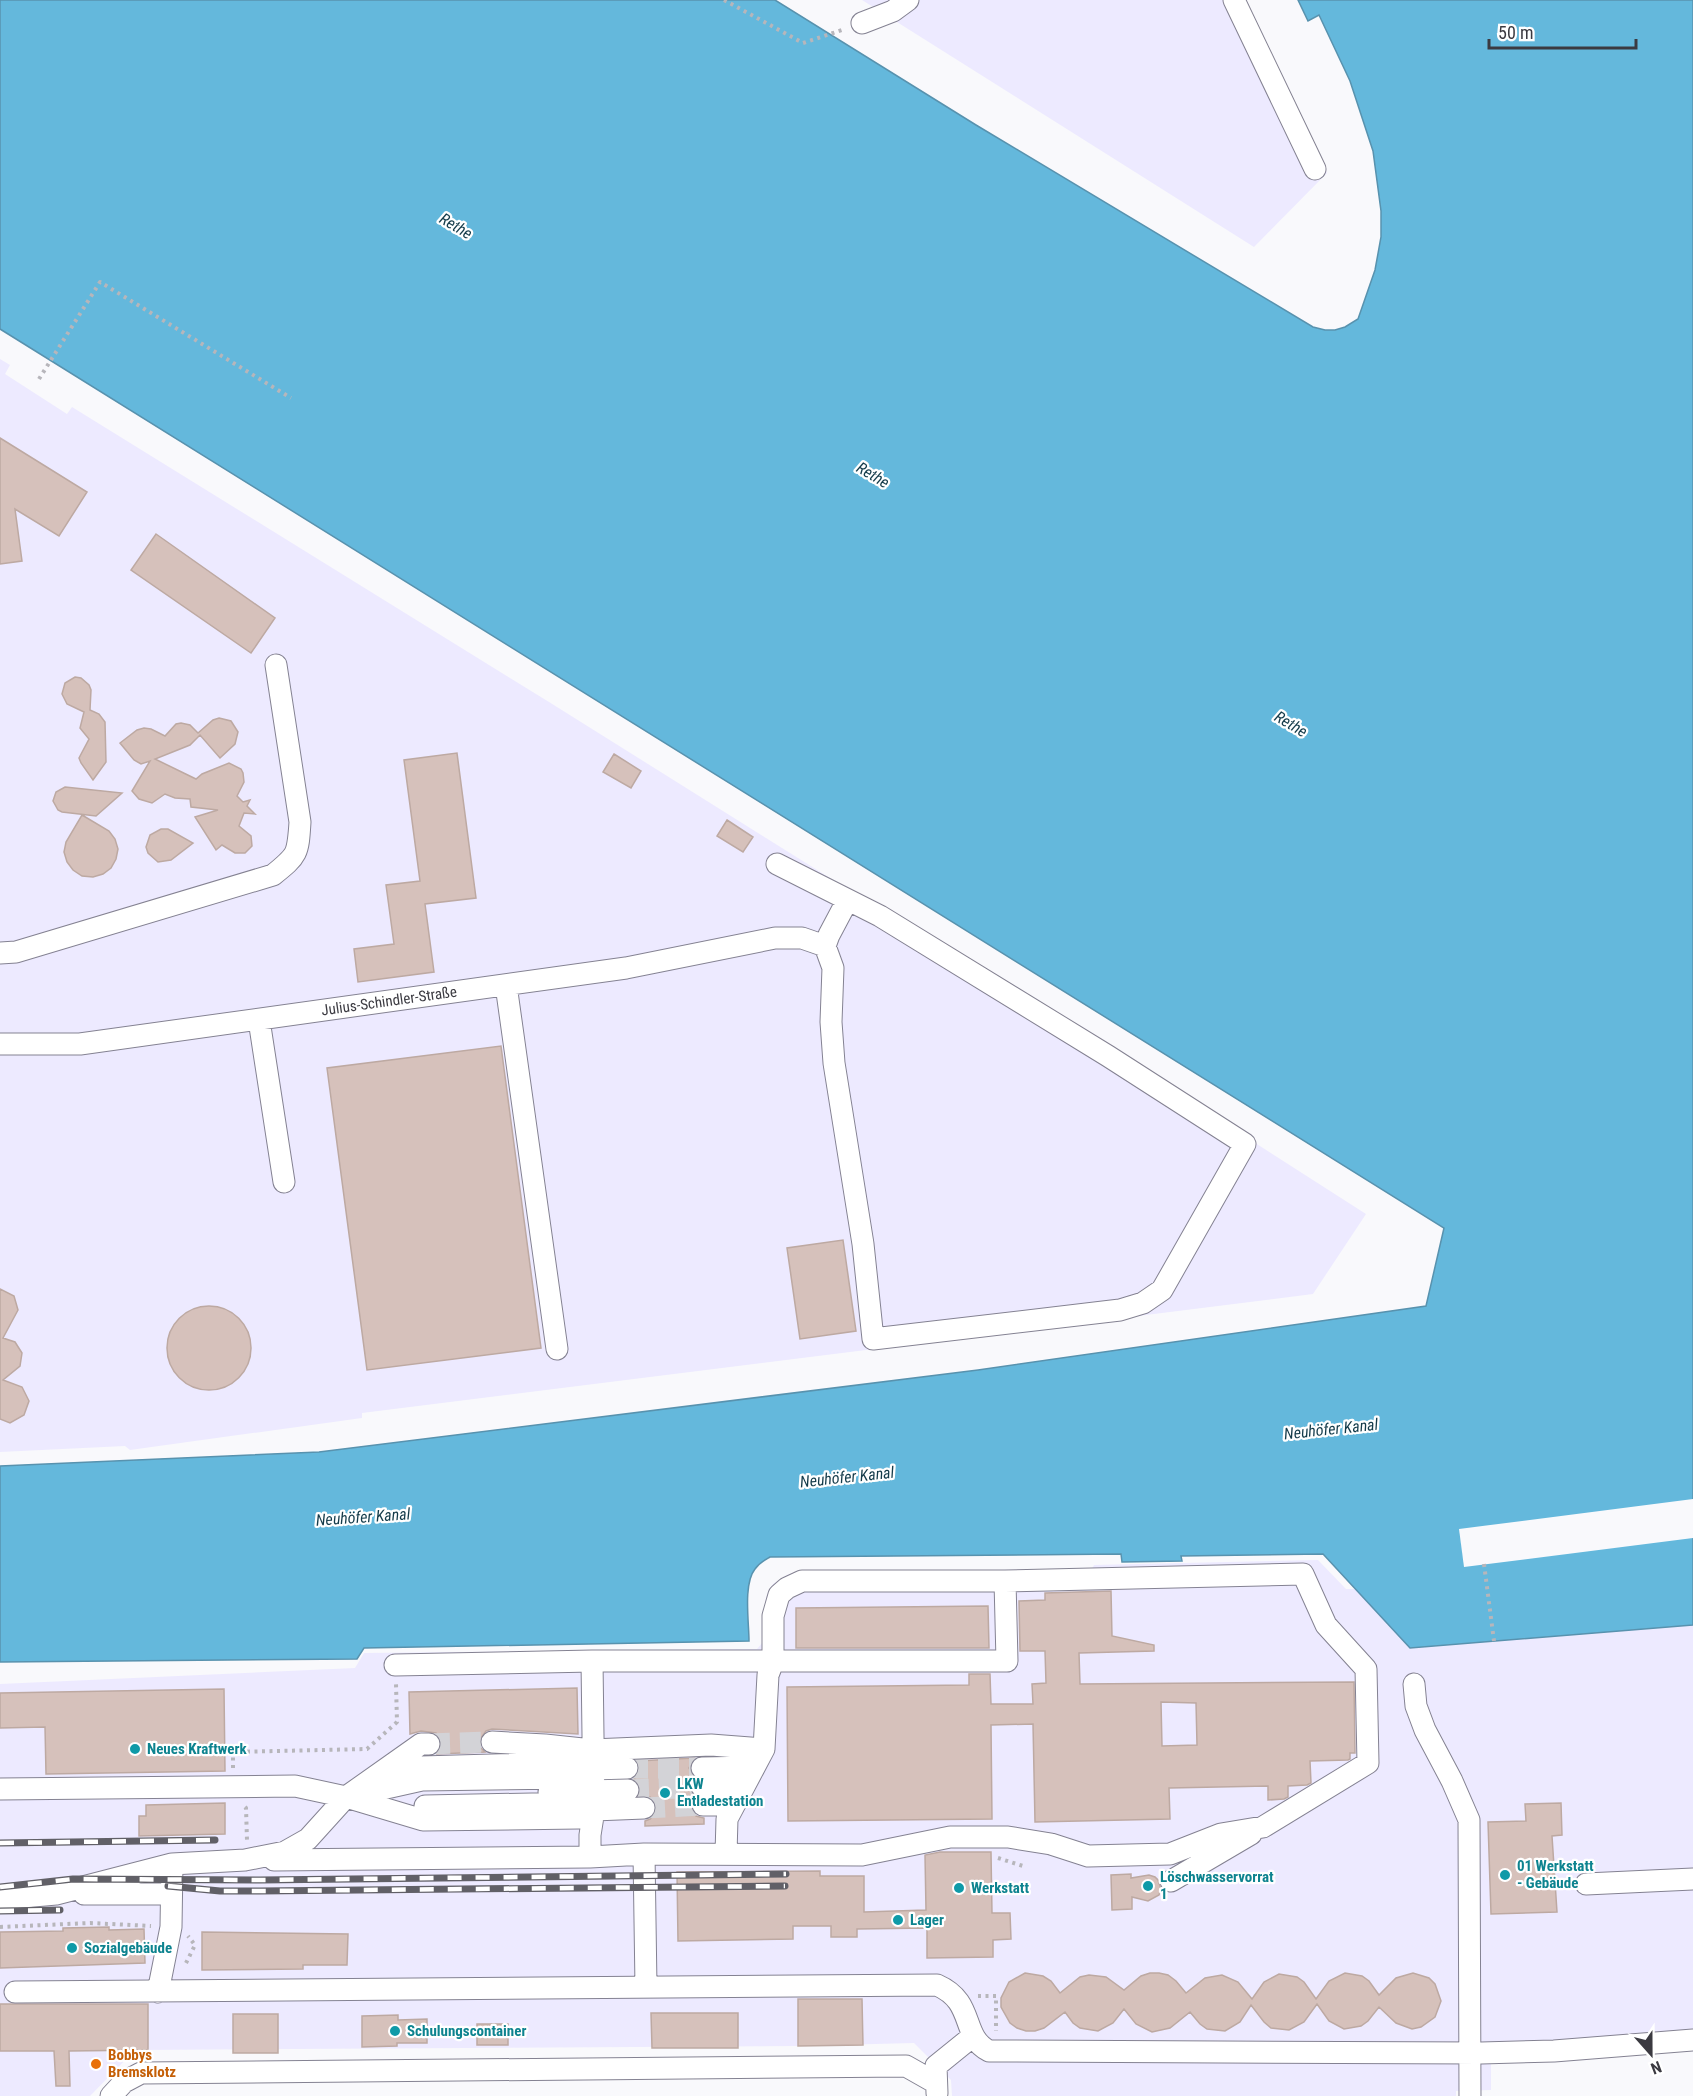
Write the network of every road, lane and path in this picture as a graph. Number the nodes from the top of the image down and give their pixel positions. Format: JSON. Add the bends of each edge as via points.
{"nodes":[{"id":1,"x":724,"y":0,"type":"edge"},
{"id":2,"x":908,"y":0,"type":"edge"},
{"id":3,"x":1234,"y":0,"type":"edge"},
{"id":4,"x":862,"y":23,"type":"joint"},
{"id":5,"x":1315,"y":169,"type":"dead end"},
{"id":6,"x":39,"y":380,"type":"dead end"},
{"id":7,"x":291,"y":398,"type":"dead end"},
{"id":8,"x":276,"y":665,"type":"dead end"},
{"id":9,"x":777,"y":864,"type":"dead end"},
{"id":10,"x":847,"y":901,"type":"junction"},
{"id":11,"x":825,"y":946,"type":"junction"},
{"id":12,"x":0,"y":953,"type":"edge"},
{"id":13,"x":506,"y":985,"type":"junction"},
{"id":14,"x":259,"y":1020,"type":"junction"},
{"id":15,"x":0,"y":1044,"type":"edge"},
{"id":16,"x":284,"y":1182,"type":"dead end"},
{"id":17,"x":557,"y":1349,"type":"dead end"},
{"id":18,"x":1484,"y":1564,"type":"dead end"},
{"id":19,"x":1005,"y":1581,"type":"junction"},
{"id":20,"x":1494,"y":1641,"type":"dead end"},
{"id":21,"x":592,"y":1661,"type":"junction"},
{"id":22,"x":773,"y":1662,"type":"junction"},
{"id":23,"x":394,"y":1665,"type":"joint"},
{"id":24,"x":1414,"y":1684,"type":"dead end"},
{"id":25,"x":492,"y":1742,"type":"tunnel mouth"},
{"id":26,"x":425,"y":1744,"type":"tunnel mouth"},
{"id":27,"x":593,"y":1759,"type":"junction"},
{"id":28,"x":754,"y":1767,"type":"junction"},
{"id":29,"x":627,"y":1768,"type":"tunnel mouth"},
{"id":30,"x":228,"y":1787,"type":"junction"},
{"id":31,"x":0,"y":1789,"type":"edge"},
{"id":32,"x":628,"y":1790,"type":"tunnel mouth"},
{"id":33,"x":422,"y":1794,"type":"junction"},
{"id":34,"x":346,"y":1797,"type":"junction"},
{"id":35,"x":594,"y":1801,"type":"junction"},
{"id":36,"x":735,"y":1804,"type":"junction"},
{"id":37,"x":644,"y":1808,"type":"tunnel mouth"},
{"id":38,"x":1263,"y":1827,"type":"junction"},
{"id":39,"x":644,"y":1854,"type":"junction"},
{"id":40,"x":726,"y":1854,"type":"junction"},
{"id":41,"x":590,"y":1857,"type":"junction"},
{"id":42,"x":245,"y":1860,"type":"junction"},
{"id":43,"x":172,"y":1864,"type":"junction"},
{"id":44,"x":1693,"y":1879,"type":"edge"},
{"id":45,"x":1171,"y":1881,"type":"dead end"},
{"id":46,"x":1586,"y":1884,"type":"dead end"},
{"id":47,"x":56,"y":1894,"type":"junction"},
{"id":48,"x":171,"y":1894,"type":"junction"},
{"id":49,"x":0,"y":1899,"type":"edge"},
{"id":50,"x":0,"y":1927,"type":"edge"},
{"id":51,"x":171,"y":1927,"type":"junction"},
{"id":52,"x":646,"y":1987,"type":"junction"},
{"id":53,"x":15,"y":1992,"type":"dead end"},
{"id":54,"x":158,"y":1992,"type":"junction"},
{"id":55,"x":956,"y":1996,"type":"junction"},
{"id":56,"x":973,"y":2036,"type":"junction"},
{"id":57,"x":996,"y":2040,"type":"dead end"},
{"id":58,"x":1693,"y":2040,"type":"edge"},
{"id":59,"x":1469,"y":2053,"type":"junction"},
{"id":60,"x":937,"y":2089,"type":"edge"},
{"id":61,"x":111,"y":2096,"type":"edge"},
{"id":62,"x":1470,"y":2096,"type":"edge"}],
"edges":[{"from":1,"to":4,"type":"path","via":[[803,43]]},
{"from":2,"to":4,"type":"street"},
{"from":3,"to":5,"type":"street"},
{"from":6,"to":7,"type":"path","via":[[100,282]]},
{"from":8,"to":12,"type":"street","via":[[300,822],[292,860],[273,875],[16,952]]},
{"from":9,"to":10,"type":"street"},
{"from":10,"to":11,"type":"street"},
{"from":10,"to":11,"type":"street","via":[[910,934],[1245,1144],[1162,1290],[1143,1303],[1120,1310],[873,1340],[863,1244],[834,1063],[833,968]]},
{"from":11,"to":13,"type":"street","name":"Julius-Schindler-Straße","via":[[802,938],[775,938],[626,968]]},
{"from":13,"to":14,"type":"street","name":"Julius-Schindler-Straße"},
{"from":13,"to":17,"type":"street"},
{"from":14,"to":15,"type":"street","name":"Julius-Schindler-Straße","via":[[80,1044]]},
{"from":14,"to":16,"type":"street"},
{"from":18,"to":20,"type":"path"},
{"from":19,"to":22,"type":"street","via":[[802,1581],[779,1595],[773,1617]]},
{"from":19,"to":22,"type":"street","via":[[1007,1661]]},
{"from":19,"to":38,"type":"street","via":[[1303,1574],[1326,1625],[1366,1669],[1368,1763]]},
{"from":21,"to":22,"type":"street"},
{"from":21,"to":23,"type":"street"},
{"from":21,"to":27,"type":"street"},
{"from":22,"to":28,"type":"street"},
{"from":23,"to":30,"type":"path","via":[[397,1722],[367,1749],[233,1752],[234,1775],[228,1775]]},
{"from":24,"to":59,"type":"street","via":[[1416,1706],[1425,1730],[1469,1820]]},
{"from":25,"to":27,"type":"street","via":[[545,1745]]},
{"from":26,"to":34,"type":"street"},
{"from":27,"to":28,"type":"street","via":[[711,1745]]},
{"from":27,"to":29,"type":"street"},
{"from":27,"to":33,"type":"street","via":[[572,1778]]},
{"from":27,"to":35,"type":"street"},
{"from":28,"to":36,"type":"street"},
{"from":28,"to":36,"type":"street","via":[[702,1787]]},
{"from":30,"to":31,"type":"street"},
{"from":30,"to":34,"type":"street","via":[[295,1786]]},
{"from":30,"to":42,"type":"path","via":[[229,1796],[246,1808]]},
{"from":32,"to":35,"type":"street"},
{"from":33,"to":34,"type":"street"},
{"from":33,"to":34,"type":"street"},
{"from":33,"to":35,"type":"street","via":[[579,1818]]},
{"from":34,"to":42,"type":"street","via":[[308,1839],[285,1852]]},
{"from":35,"to":37,"type":"street"},
{"from":35,"to":41,"type":"street"},
{"from":36,"to":40,"type":"street","via":[[727,1819]]},
{"from":38,"to":40,"type":"street","via":[[1221,1834],[1170,1854],[1088,1856],[1008,1837],[950,1837],[862,1855]]},
{"from":38,"to":45,"type":"street"},
{"from":39,"to":40,"type":"street"},
{"from":39,"to":41,"type":"street"},
{"from":39,"to":52,"type":"street"},
{"from":41,"to":42,"type":"street"},
{"from":42,"to":43,"type":"street"},
{"from":43,"to":47,"type":"street"},
{"from":43,"to":48,"type":"street"},
{"from":44,"to":46,"type":"street"},
{"from":47,"to":48,"type":"street"},
{"from":47,"to":49,"type":"street"},
{"from":48,"to":51,"type":"street"},
{"from":50,"to":51,"type":"path","via":[[90,1923]]},
{"from":51,"to":54,"type":"street"},
{"from":52,"to":54,"type":"street"},
{"from":52,"to":55,"type":"street","via":[[937,1985]]},
{"from":53,"to":54,"type":"street"},
{"from":55,"to":56,"type":"street"},
{"from":55,"to":57,"type":"path","via":[[996,1996]]},
{"from":56,"to":59,"type":"street","via":[[989,2050]]},
{"from":56,"to":60,"type":"street","via":[[936,2066]]},
{"from":58,"to":59,"type":"street"},
{"from":59,"to":62,"type":"street"},
{"from":60,"to":61,"type":"street","via":[[906,2066],[141,2073],[124,2082]]}]}
